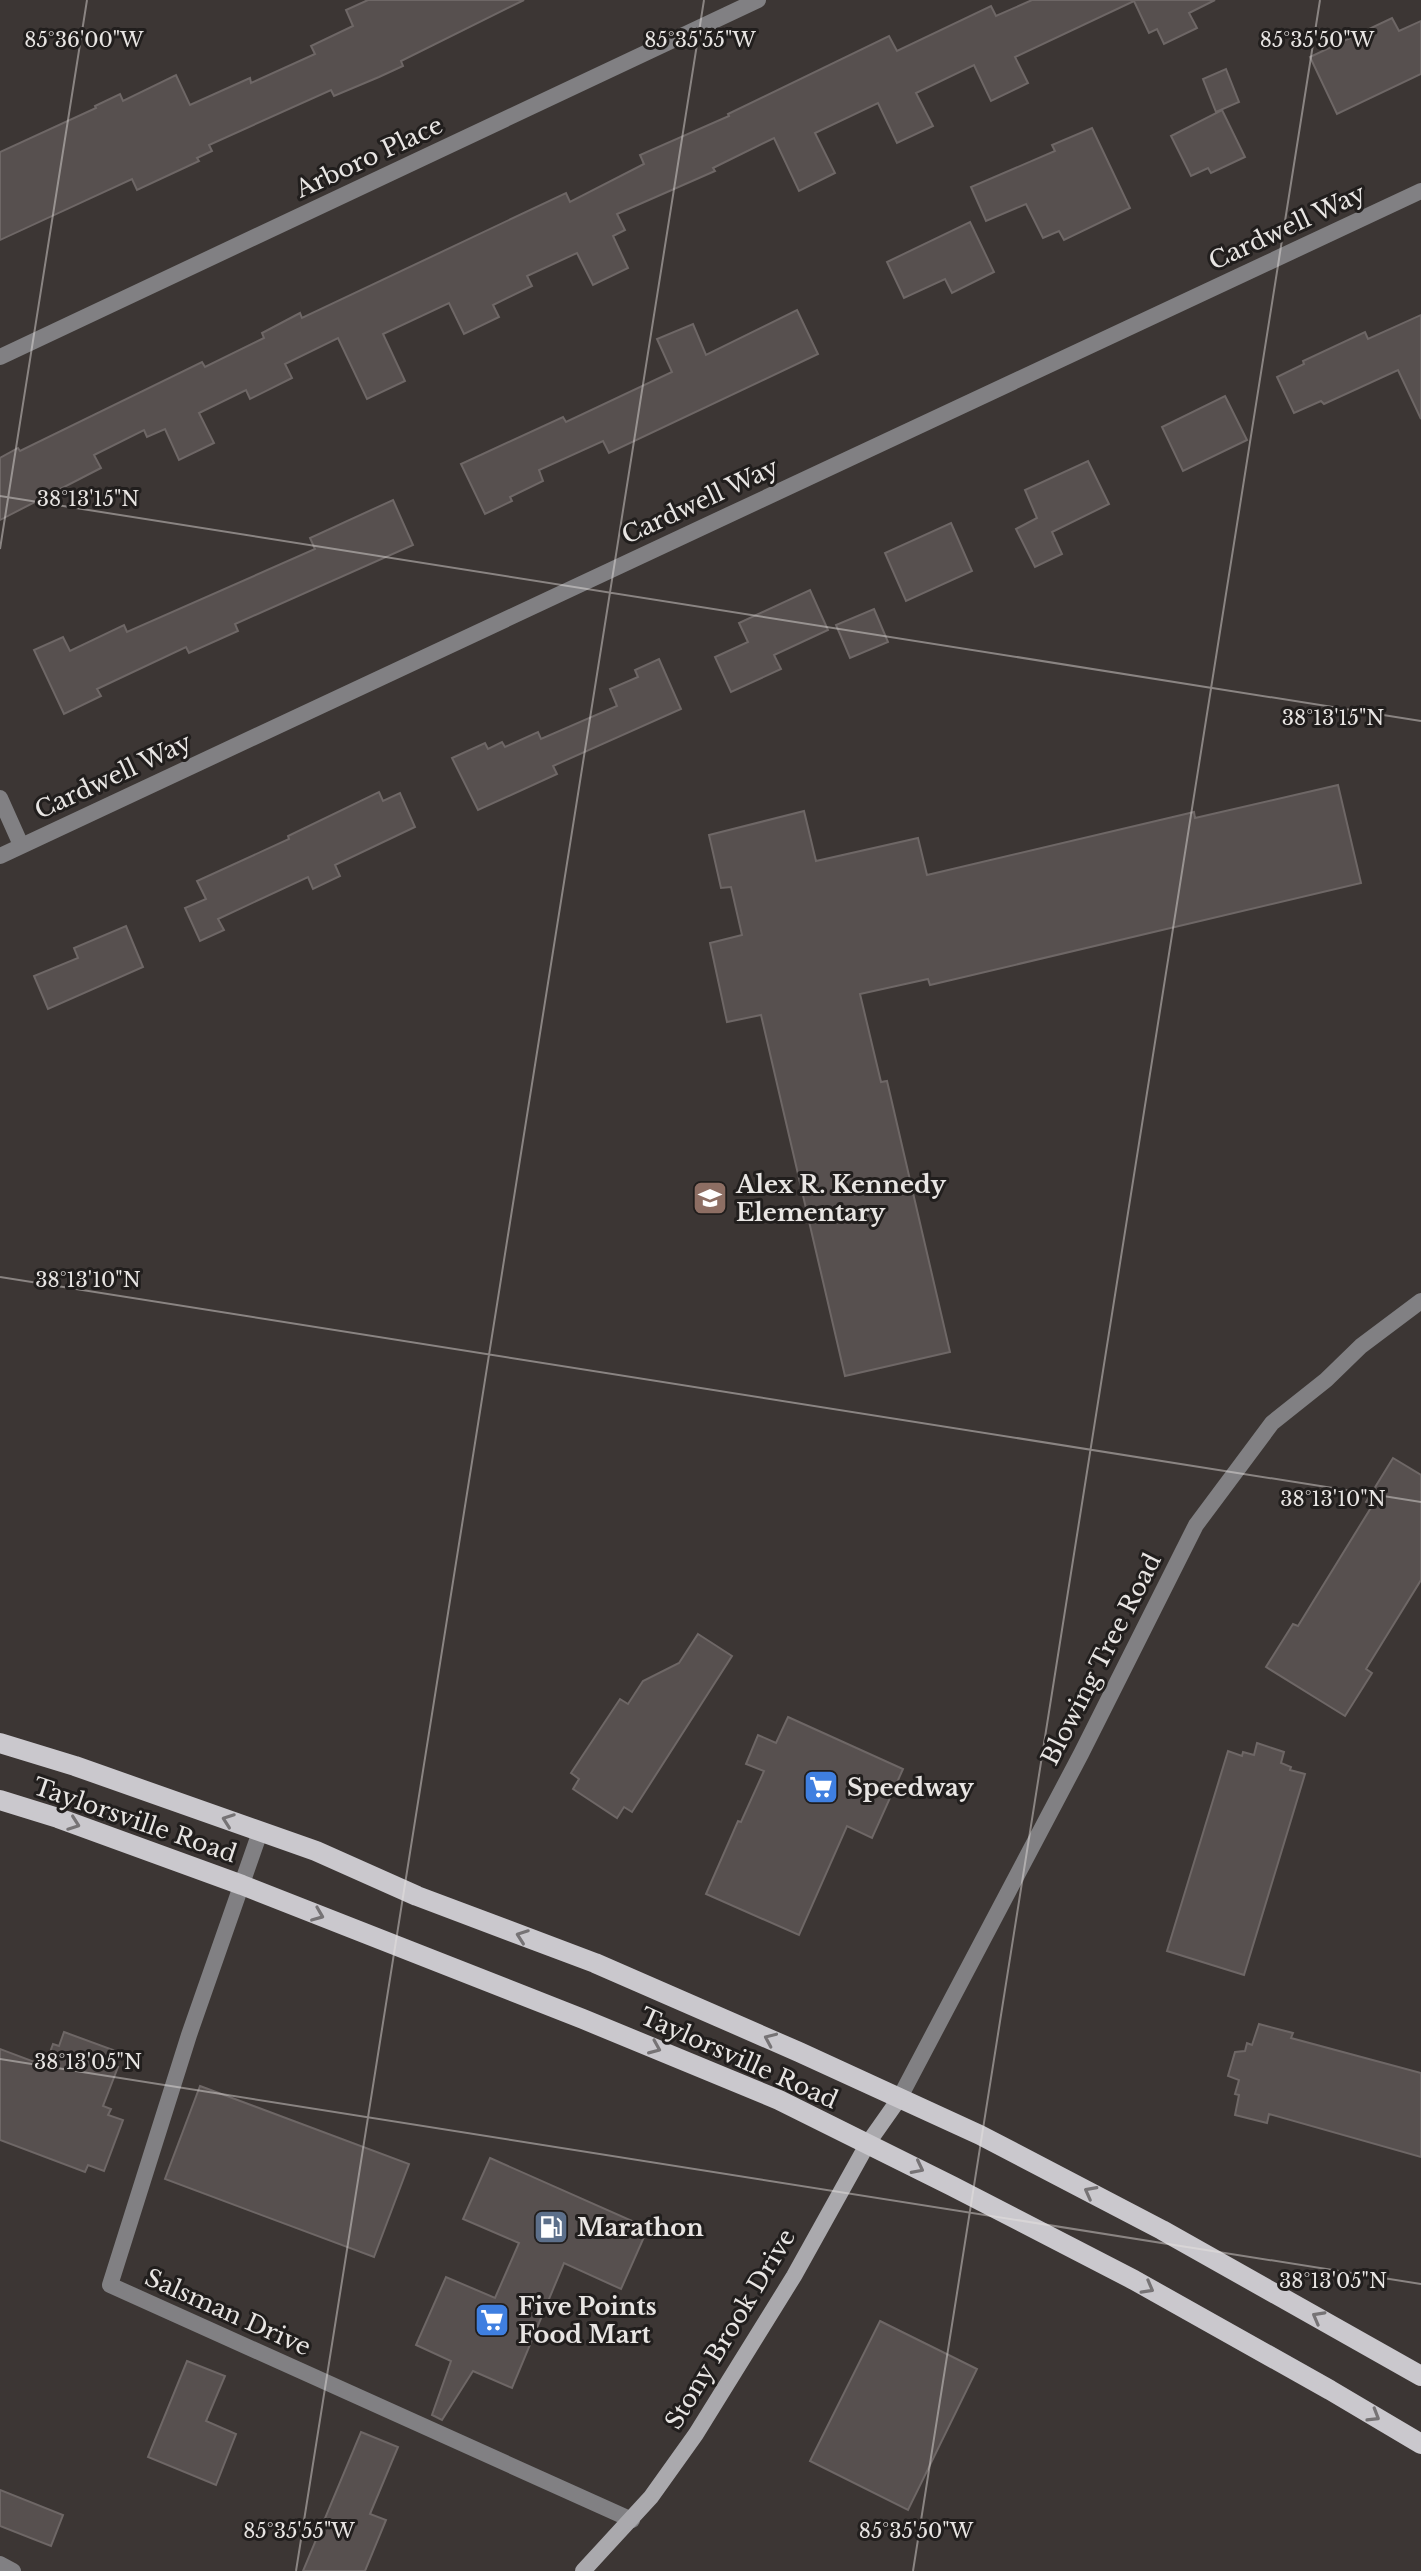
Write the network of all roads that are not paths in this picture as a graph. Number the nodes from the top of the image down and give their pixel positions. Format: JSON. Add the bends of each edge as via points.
{"nodes":[{"id":1,"x":758,"y":0,"type":"edge"},
{"id":2,"x":1421,"y":191,"type":"edge"},
{"id":3,"x":0,"y":357,"type":"edge"},
{"id":4,"x":0,"y":798,"type":"edge"},
{"id":5,"x":21,"y":845,"type":"junction"},
{"id":6,"x":0,"y":856,"type":"edge"},
{"id":7,"x":1421,"y":1301,"type":"edge"},
{"id":8,"x":0,"y":1743,"type":"edge"},
{"id":9,"x":0,"y":1800,"type":"edge"},
{"id":10,"x":260,"y":1832,"type":"junction"},
{"id":11,"x":242,"y":1885,"type":"junction"},
{"id":12,"x":899,"y":2099,"type":"junction"},
{"id":13,"x":868,"y":2143,"type":"junction"},
{"id":14,"x":1421,"y":2376,"type":"edge"},
{"id":15,"x":1421,"y":2444,"type":"edge"},
{"id":16,"x":632,"y":2520,"type":"junction"},
{"id":17,"x":0,"y":2564,"type":"edge"},
{"id":18,"x":13,"y":2571,"type":"edge"},
{"id":19,"x":583,"y":2571,"type":"edge"}],
"edges":[{"from":1,"to":3,"type":"street","name":"Arboro Place"},
{"from":2,"to":5,"type":"street","name":"Cardwell Way"},
{"from":4,"to":5,"type":"street"},
{"from":5,"to":6,"type":"street","name":"Cardwell Way"},
{"from":7,"to":12,"type":"street","name":"Blowing Tree Road","via":[[1272,1423],[1196,1525]]},
{"from":10,"to":8,"type":"main road","name":"Taylorsville Road","one_way":true},
{"from":9,"to":11,"type":"main road","name":"Taylorsville Road","one_way":true},
{"from":10,"to":11,"type":"street","name":"Salsman Drive"},
{"from":12,"to":10,"type":"main road","name":"Taylorsville Road","one_way":true,"via":[[595,1963]]},
{"from":11,"to":13,"type":"main road","name":"Taylorsville Road","one_way":true,"via":[[595,2023]]},
{"from":11,"to":16,"type":"street","name":"Salsman Drive","via":[[110,2285]]},
{"from":12,"to":13,"type":"street","name":"Stony Brook Drive"},
{"from":14,"to":12,"type":"main road","name":"Taylorsville Road","one_way":true,"via":[[1162,2230]]},
{"from":13,"to":15,"type":"main road","name":"Taylorsville Road","one_way":true,"via":[[1134,2280]]},
{"from":13,"to":16,"type":"street","name":"Stony Brook Drive","via":[[696,2434]]},
{"from":16,"to":19,"type":"street","name":"Stony Brook Drive"},
{"from":17,"to":18,"type":"street"}]}
